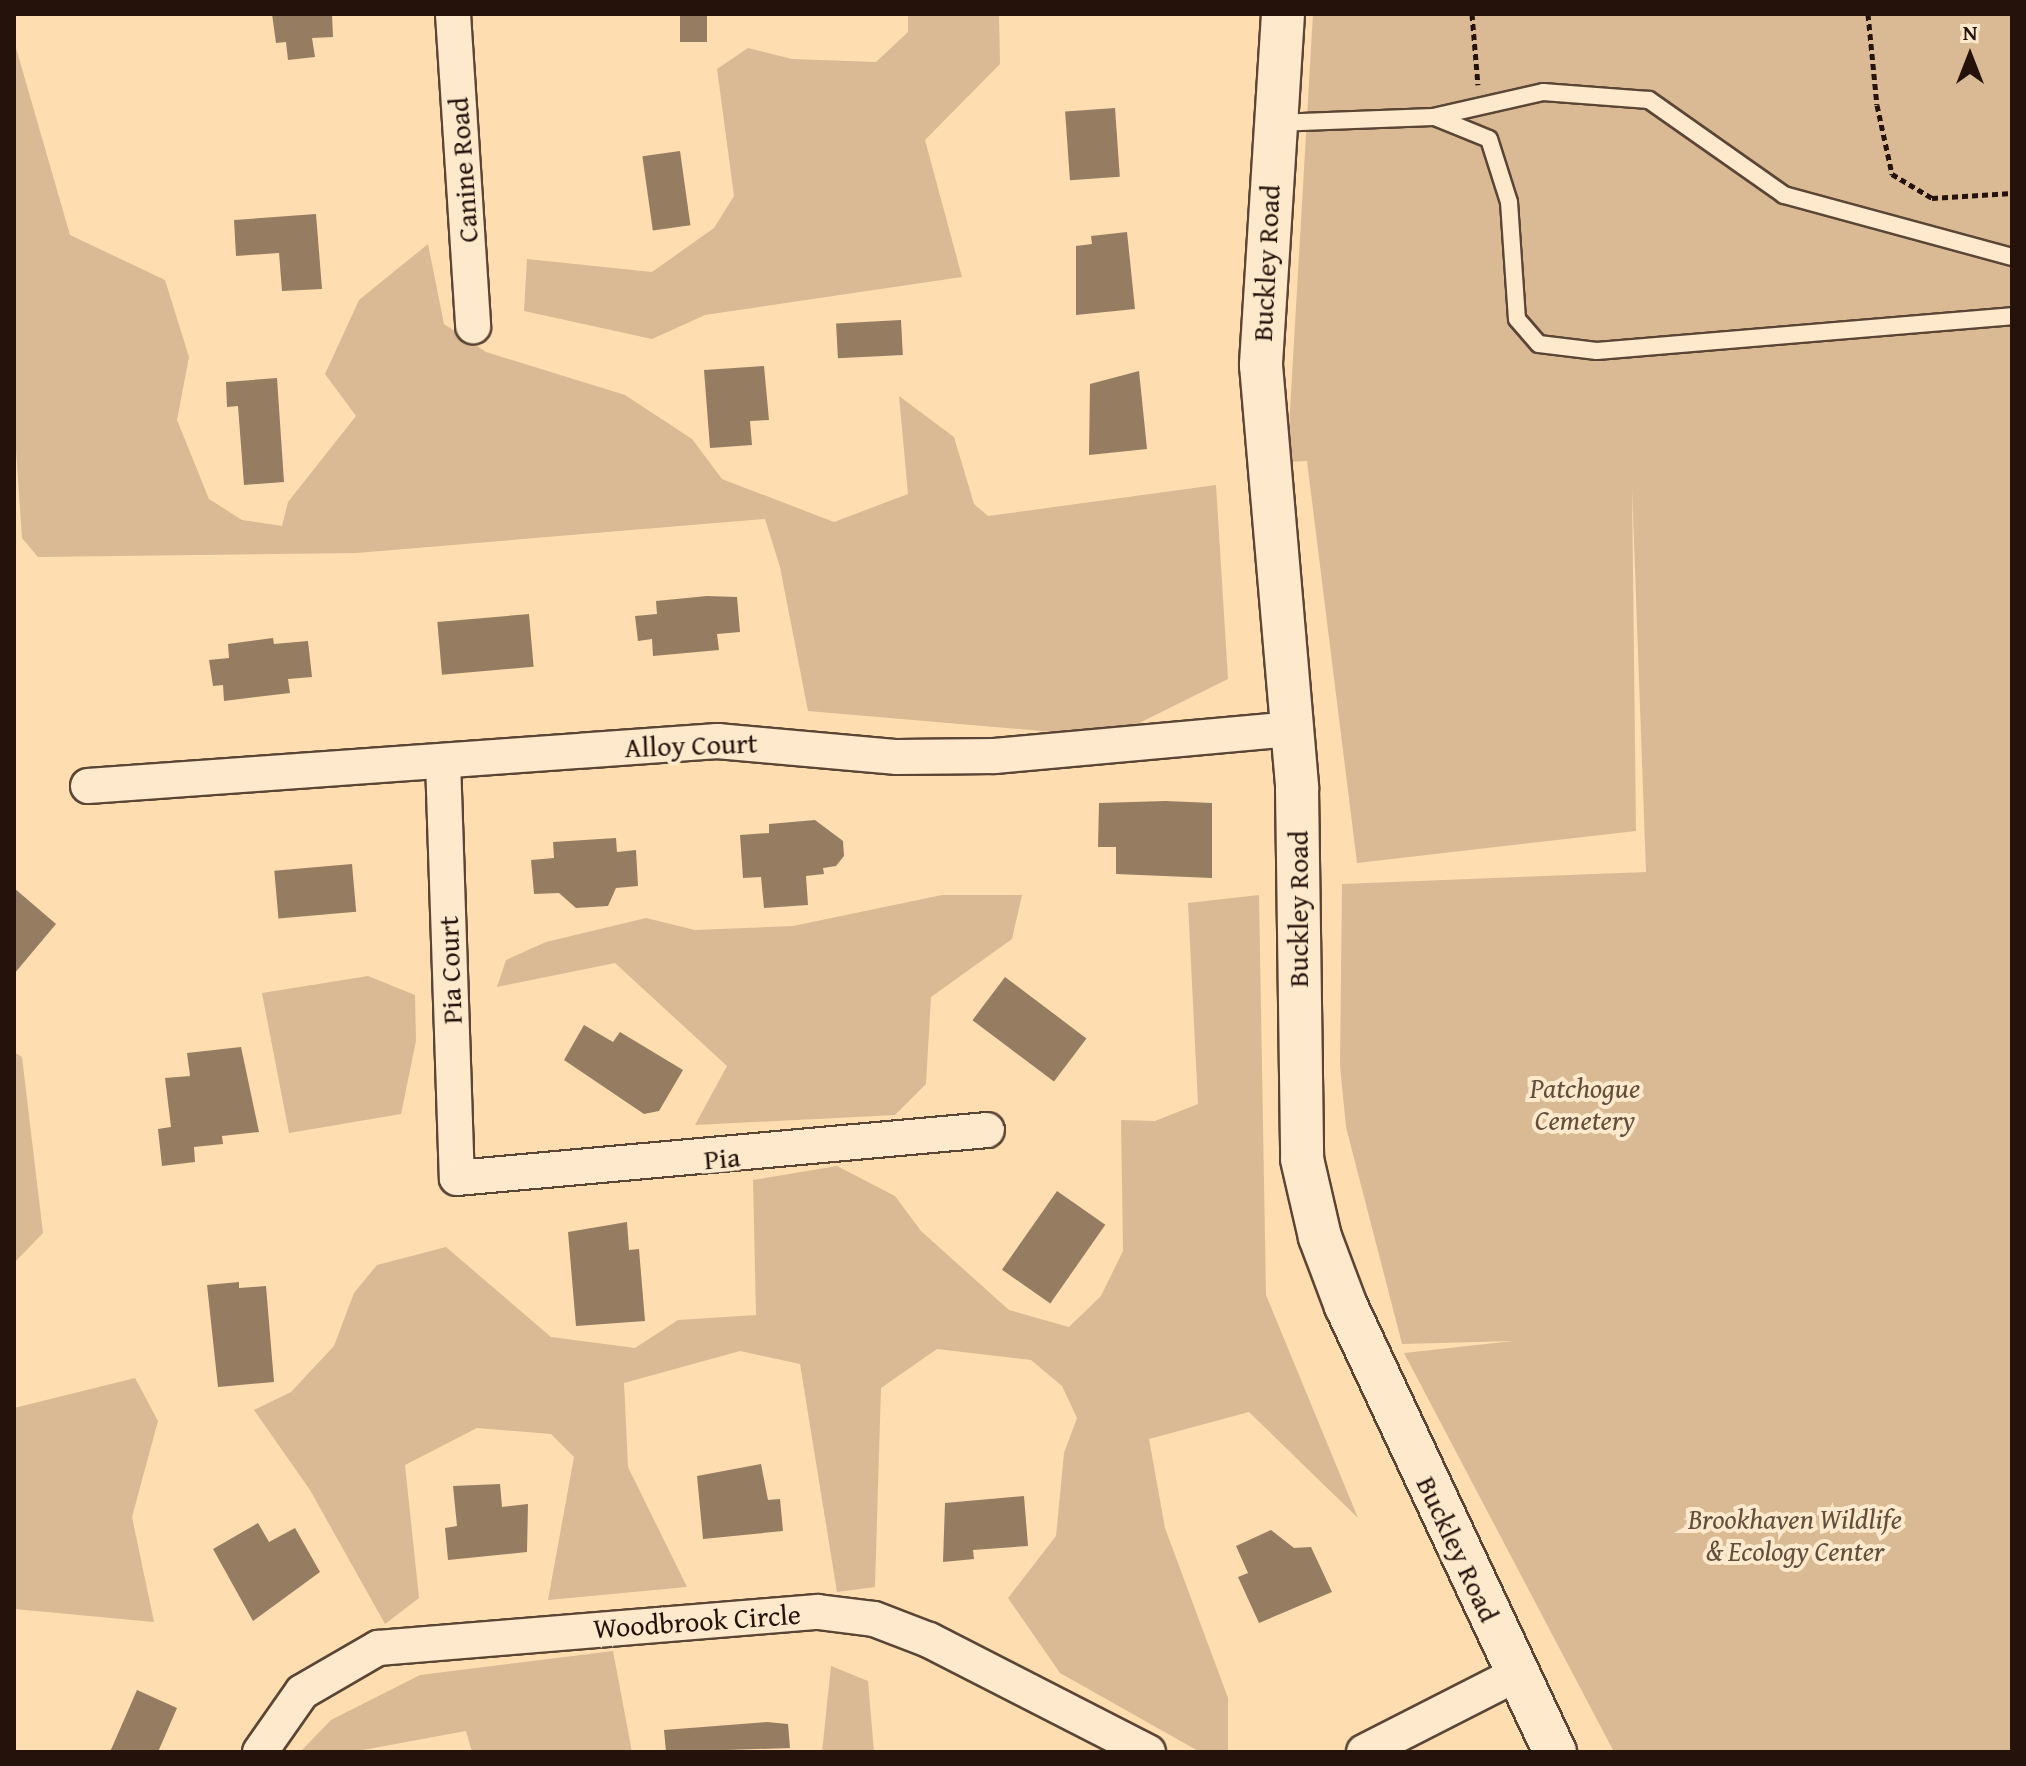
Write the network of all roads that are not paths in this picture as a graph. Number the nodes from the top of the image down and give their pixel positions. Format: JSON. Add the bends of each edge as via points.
{"nodes":[{"id":1,"x":453,"y":14,"type":"edge"},
{"id":2,"x":1283,"y":14,"type":"edge"},
{"id":3,"x":1433,"y":117,"type":"junction"},
{"id":4,"x":1274,"y":123,"type":"junction"},
{"id":5,"x":2012,"y":257,"type":"edge"},
{"id":6,"x":2012,"y":316,"type":"edge"},
{"id":7,"x":473,"y":326,"type":"dead end"},
{"id":8,"x":1293,"y":729,"type":"junction"},
{"id":9,"x":443,"y":761,"type":"junction"},
{"id":10,"x":88,"y":786,"type":"dead end"},
{"id":11,"x":987,"y":1130,"type":"dead end"},
{"id":12,"x":457,"y":1178,"type":"joint"},
{"id":13,"x":1517,"y":1674,"type":"junction"},
{"id":14,"x":260,"y":1752,"type":"edge"},
{"id":15,"x":1148,"y":1752,"type":"edge"},
{"id":16,"x":1364,"y":1752,"type":"edge"},
{"id":17,"x":1555,"y":1752,"type":"edge"}],
"edges":[{"from":1,"to":7,"type":"street","name":"Canine Road"},
{"from":2,"to":4,"type":"street","name":"Buckley Road"},
{"from":3,"to":4,"type":"lane"},
{"from":3,"to":5,"type":"lane","via":[[1543,92],[1649,100],[1784,195]]},
{"from":3,"to":6,"type":"lane","via":[[1489,139],[1509,202],[1517,319],[1539,344],[1597,351]]},
{"from":4,"to":8,"type":"street","name":"Buckley Road","via":[[1261,365]]},
{"from":8,"to":9,"type":"street","name":"Alloy Court","via":[[995,756],[897,757],[717,741]]},
{"from":8,"to":13,"type":"street","name":"Buckley Road","via":[[1297,1075],[1309,1200],[1346,1306]]},
{"from":9,"to":10,"type":"street","name":"Alloy Court"},
{"from":9,"to":12,"type":"street","name":"Pia Court"},
{"from":11,"to":12,"type":"street","name":"Pia"},
{"from":13,"to":16,"type":"street"},
{"from":13,"to":17,"type":"street","name":"Buckley Road"},
{"from":14,"to":15,"type":"street","name":"Woodbrook Circle","via":[[302,1692],[378,1648],[818,1612],[874,1619],[929,1640]]}]}
